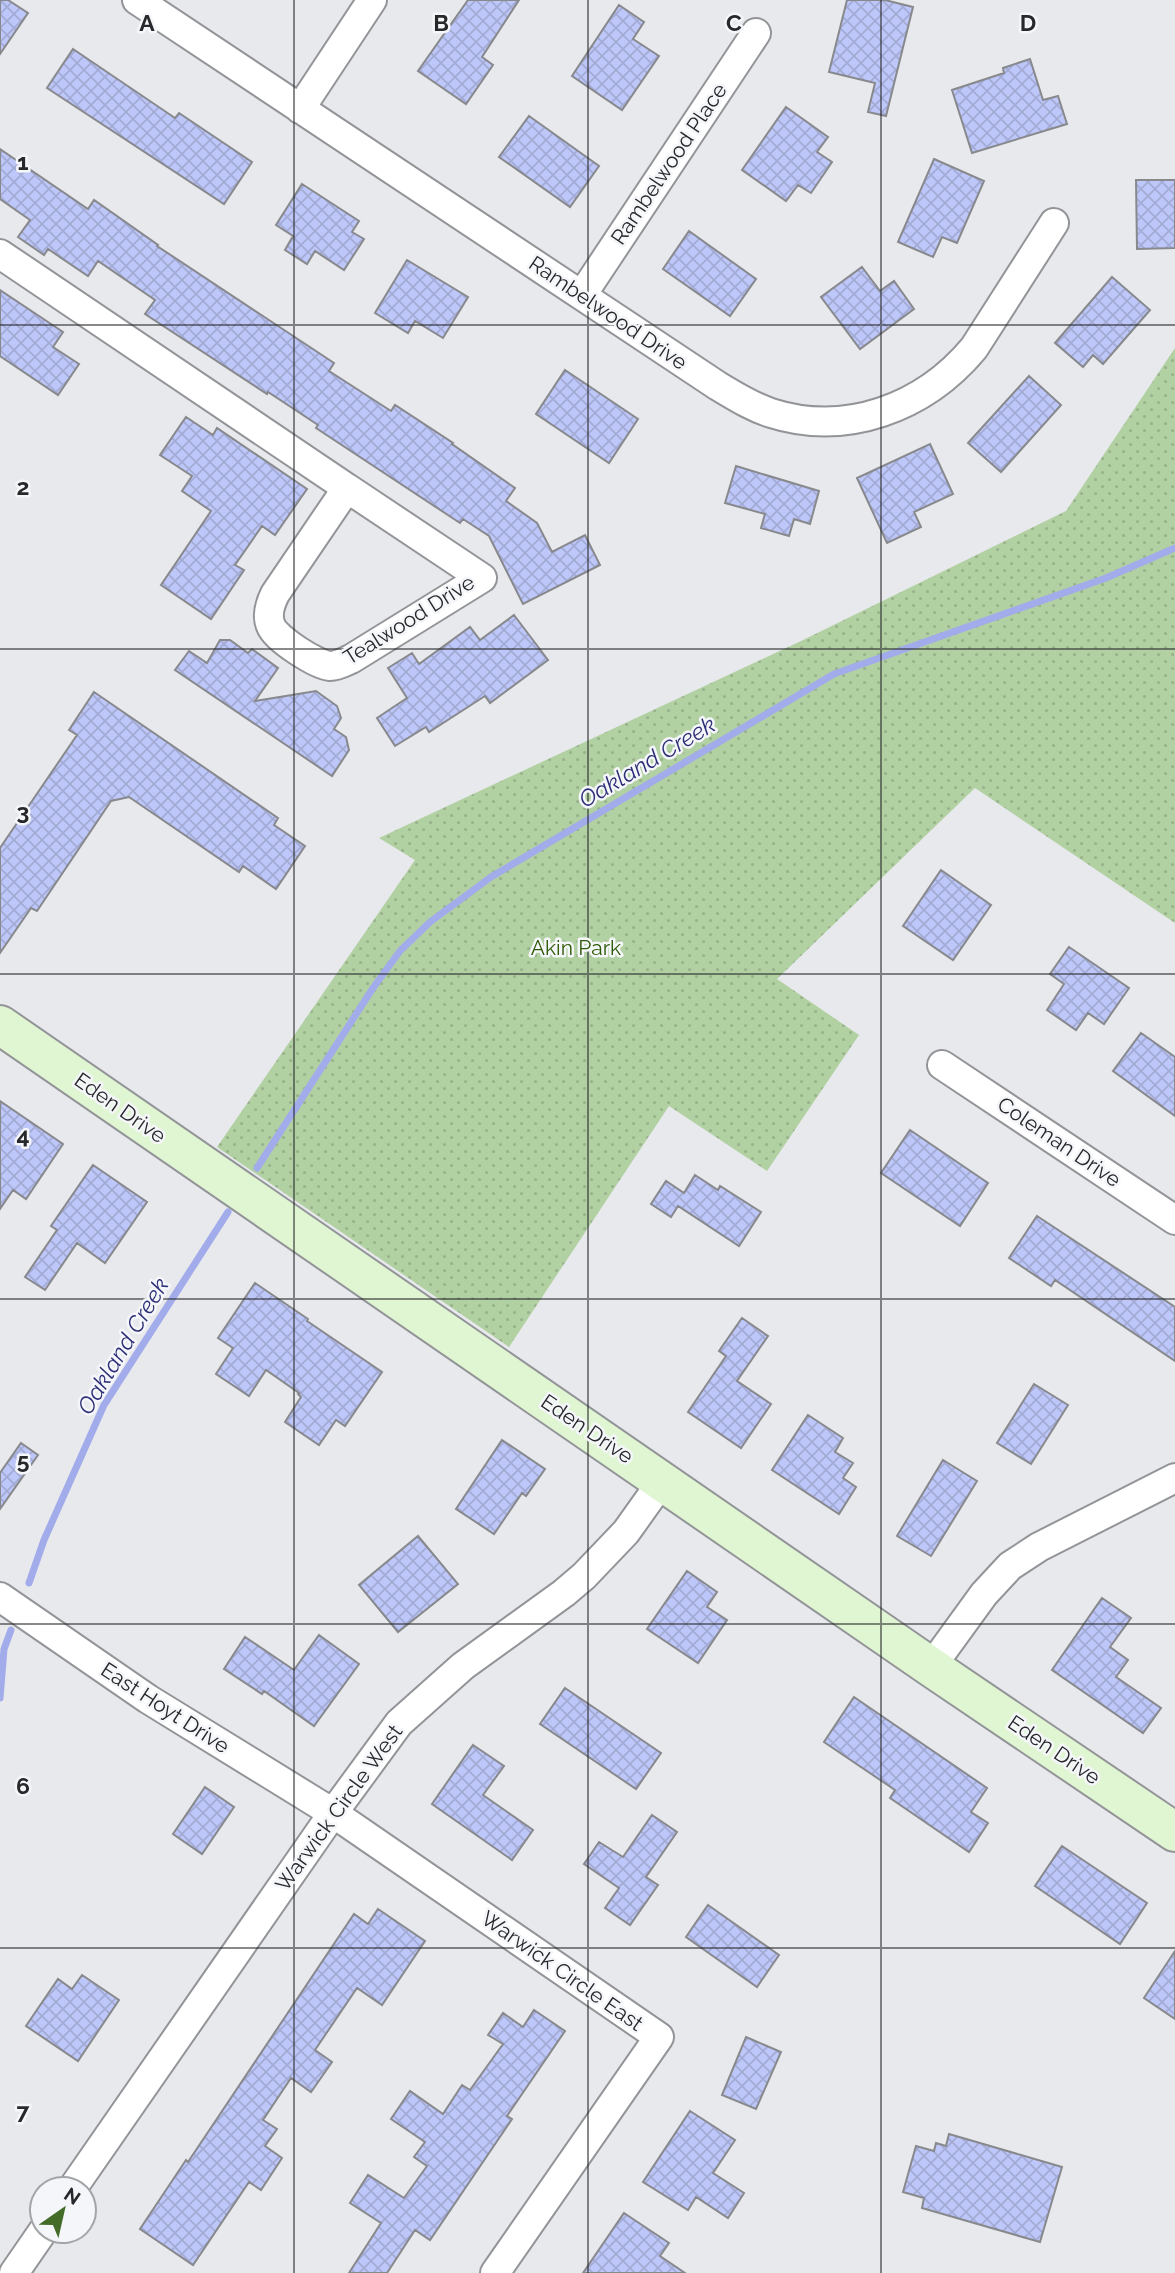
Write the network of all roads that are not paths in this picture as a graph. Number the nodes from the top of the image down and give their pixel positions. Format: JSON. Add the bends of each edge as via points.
{"nodes":[{"id":1,"x":137,"y":0,"type":"edge"},
{"id":2,"x":372,"y":0,"type":"edge"},
{"id":3,"x":756,"y":33,"type":"dead end"},
{"id":4,"x":300,"y":109,"type":"junction"},
{"id":5,"x":1054,"y":223,"type":"dead end"},
{"id":6,"x":0,"y":254,"type":"edge"},
{"id":7,"x":582,"y":295,"type":"junction"},
{"id":8,"x":347,"y":488,"type":"junction"},
{"id":9,"x":0,"y":1025,"type":"edge"},
{"id":10,"x":942,"y":1065,"type":"dead end"},
{"id":11,"x":1175,"y":1220,"type":"edge"},
{"id":12,"x":1175,"y":1478,"type":"edge"},
{"id":13,"x":663,"y":1480,"type":"junction"},
{"id":14,"x":0,"y":1597,"type":"edge"},
{"id":15,"x":931,"y":1667,"type":"junction"},
{"id":16,"x":333,"y":1813,"type":"junction"},
{"id":17,"x":1175,"y":1832,"type":"edge"},
{"id":18,"x":82,"y":2175,"type":"edge"},
{"id":19,"x":33,"y":2245,"type":"edge"},
{"id":20,"x":14,"y":2273,"type":"edge"},
{"id":21,"x":495,"y":2273,"type":"edge"}],
"edges":[{"from":1,"to":4,"type":"street","name":"Rambelwood Drive"},
{"from":2,"to":4,"type":"street"},
{"from":3,"to":7,"type":"street","name":"Rambelwood Place"},
{"from":4,"to":7,"type":"street","name":"Rambelwood Drive"},
{"from":5,"to":7,"type":"street","name":"Rambelwood Drive","via":[[959,365],[909,402],[859,419],[804,420],[759,408],[718,386]]},
{"from":6,"to":8,"type":"street","name":"Tealwood Drive"},
{"from":8,"to":8,"type":"street","name":"Tealwood Drive","via":[[275,594],[269,611],[277,635],[327,666],[351,659],[482,578]]},
{"from":9,"to":13,"type":"street","name":"Eden Drive"},
{"from":10,"to":11,"type":"street","name":"Coleman Drive"},
{"from":12,"to":15,"type":"street","via":[[1010,1566]]},
{"from":13,"to":15,"type":"street","name":"Eden Drive"},
{"from":13,"to":16,"type":"street","name":"Warwick Circle West","via":[[626,1532],[584,1576],[463,1666],[400,1724]]},
{"from":14,"to":16,"type":"street","name":"East Hoyt Drive","via":[[148,1699]]},
{"from":15,"to":17,"type":"street","name":"Eden Drive"},
{"from":16,"to":18,"type":"street","name":"Warwick Circle West"},
{"from":16,"to":21,"type":"street","name":"Warwick Circle East","via":[[659,2037]]},
{"from":19,"to":20,"type":"street"}]}
